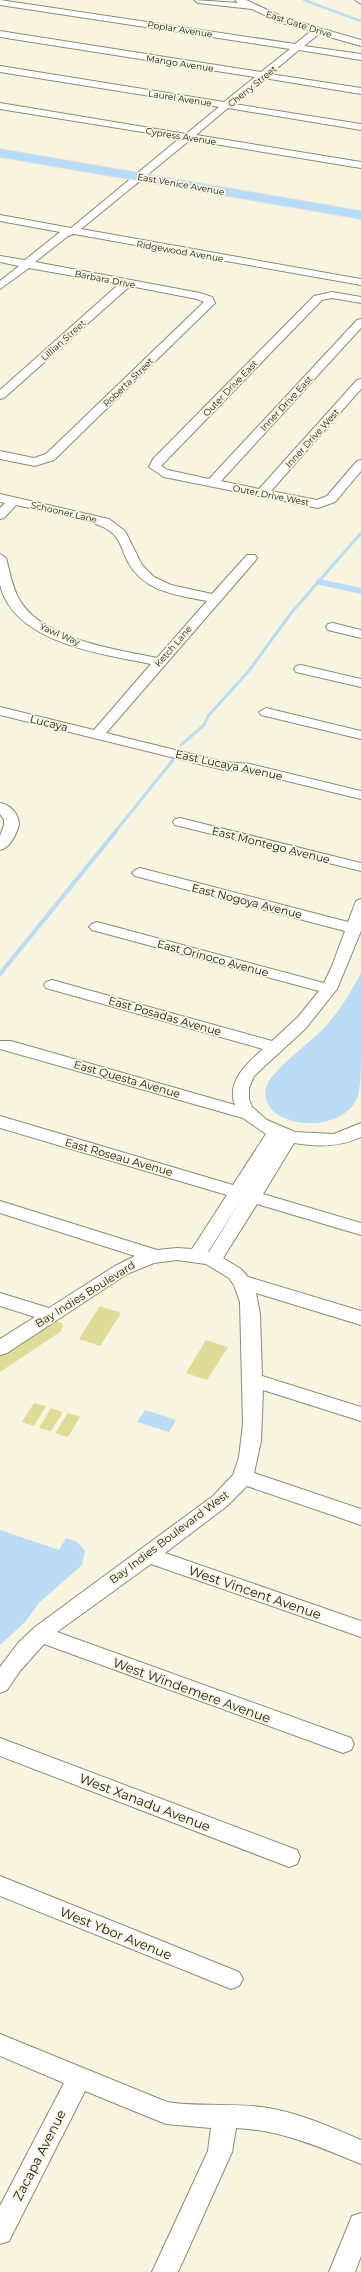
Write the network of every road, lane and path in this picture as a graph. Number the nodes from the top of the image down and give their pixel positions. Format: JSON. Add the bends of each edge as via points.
{"nodes":[{"id":1,"x":198,"y":0,"type":"edge"},
{"id":2,"x":239,"y":0,"type":"edge"},
{"id":3,"x":0,"y":2,"type":"edge"},
{"id":4,"x":253,"y":7,"type":"junction"},
{"id":5,"x":318,"y":30,"type":"junction"},
{"id":6,"x":0,"y":34,"type":"edge"},
{"id":7,"x":361,"y":42,"type":"edge"},
{"id":8,"x":298,"y":47,"type":"junction"},
{"id":9,"x":361,"y":57,"type":"edge"},
{"id":10,"x":0,"y":69,"type":"edge"},
{"id":11,"x":264,"y":76,"type":"junction"},
{"id":12,"x":361,"y":91,"type":"edge"},
{"id":13,"x":0,"y":106,"type":"edge"},
{"id":14,"x":227,"y":106,"type":"junction"},
{"id":15,"x":361,"y":127,"type":"edge"},
{"id":16,"x":189,"y":137,"type":"junction"},
{"id":17,"x":0,"y":147,"type":"edge"},
{"id":18,"x":0,"y":153,"type":"edge"},
{"id":19,"x":361,"y":166,"type":"edge"},
{"id":20,"x":145,"y":174,"type":"junction"},
{"id":21,"x":361,"y":208,"type":"edge"},
{"id":22,"x":361,"y":214,"type":"edge"},
{"id":23,"x":0,"y":218,"type":"edge"},
{"id":24,"x":73,"y":232,"type":"junction"},
{"id":25,"x":0,"y":259,"type":"edge"},
{"id":26,"x":27,"y":264,"type":"junction"},
{"id":27,"x":38,"y":266,"type":"junction"},
{"id":28,"x":361,"y":282,"type":"edge"},
{"id":29,"x":127,"y":283,"type":"junction"},
{"id":30,"x":0,"y":286,"type":"edge"},
{"id":31,"x":0,"y":298,"type":"edge"},
{"id":32,"x":209,"y":300,"type":"joint"},
{"id":33,"x":361,"y":300,"type":"edge"},
{"id":34,"x":361,"y":322,"type":"edge"},
{"id":35,"x":361,"y":382,"type":"edge"},
{"id":36,"x":0,"y":396,"type":"edge"},
{"id":37,"x":0,"y":455,"type":"edge"},
{"id":38,"x":361,"y":464,"type":"edge"},
{"id":39,"x":212,"y":483,"type":"junction"},
{"id":40,"x":262,"y":493,"type":"junction"},
{"id":41,"x":0,"y":498,"type":"edge"},
{"id":42,"x":14,"y":501,"type":"junction"},
{"id":43,"x":0,"y":515,"type":"edge"},
{"id":44,"x":0,"y":558,"type":"edge"},
{"id":45,"x":250,"y":558,"type":"dead end"},
{"id":46,"x":215,"y":599,"type":"junction"},
{"id":47,"x":333,"y":627,"type":"dead end"},
{"id":48,"x":361,"y":634,"type":"edge"},
{"id":49,"x":159,"y":662,"type":"junction"},
{"id":50,"x":300,"y":669,"type":"dead end"},
{"id":51,"x":361,"y":683,"type":"edge"},
{"id":52,"x":0,"y":710,"type":"edge"},
{"id":53,"x":266,"y":712,"type":"dead end"},
{"id":54,"x":97,"y":735,"type":"junction"},
{"id":55,"x":361,"y":735,"type":"edge"},
{"id":56,"x":312,"y":787,"type":"junction"},
{"id":57,"x":361,"y":795,"type":"edge"},
{"id":58,"x":361,"y":802,"type":"edge"},
{"id":59,"x":0,"y":807,"type":"edge"},
{"id":60,"x":180,"y":822,"type":"dead end"},
{"id":61,"x":0,"y":846,"type":"edge"},
{"id":62,"x":361,"y":867,"type":"edge"},
{"id":63,"x":140,"y":873,"type":"dead end"},
{"id":64,"x":361,"y":904,"type":"edge"},
{"id":65,"x":97,"y":927,"type":"dead end"},
{"id":66,"x":355,"y":929,"type":"junction"},
{"id":67,"x":52,"y":985,"type":"dead end"},
{"id":68,"x":329,"y":989,"type":"junction"},
{"id":69,"x":5,"y":1045,"type":"dead end"},
{"id":70,"x":277,"y":1048,"type":"junction"},
{"id":71,"x":248,"y":1114,"type":"junction"},
{"id":72,"x":0,"y":1122,"type":"edge"},
{"id":73,"x":361,"y":1129,"type":"edge"},
{"id":74,"x":283,"y":1134,"type":"junction"},
{"id":75,"x":339,"y":1139,"type":"junction"},
{"id":76,"x":361,"y":1146,"type":"edge"},
{"id":77,"x":245,"y":1195,"type":"junction"},
{"id":78,"x":0,"y":1207,"type":"edge"},
{"id":79,"x":361,"y":1229,"type":"edge"},
{"id":80,"x":157,"y":1256,"type":"junction"},
{"id":81,"x":205,"y":1258,"type":"junction"},
{"id":82,"x":242,"y":1282,"type":"junction"},
{"id":83,"x":0,"y":1299,"type":"edge"},
{"id":84,"x":50,"y":1315,"type":"junction"},
{"id":85,"x":361,"y":1318,"type":"edge"},
{"id":86,"x":0,"y":1348,"type":"edge"},
{"id":87,"x":253,"y":1380,"type":"junction"},
{"id":88,"x":361,"y":1414,"type":"edge"},
{"id":89,"x":242,"y":1477,"type":"junction"},
{"id":90,"x":361,"y":1517,"type":"edge"},
{"id":91,"x":148,"y":1555,"type":"junction"},
{"id":92,"x":361,"y":1629,"type":"edge"},
{"id":93,"x":42,"y":1635,"type":"junction"},
{"id":94,"x":0,"y":1684,"type":"edge"},
{"id":95,"x":343,"y":1744,"type":"dead end"},
{"id":96,"x":0,"y":1747,"type":"edge"},
{"id":97,"x":289,"y":1857,"type":"dead end"},
{"id":98,"x":0,"y":1886,"type":"edge"},
{"id":99,"x":231,"y":1979,"type":"dead end"},
{"id":100,"x":0,"y":2046,"type":"edge"},
{"id":101,"x":79,"y":2079,"type":"junction"},
{"id":102,"x":223,"y":2117,"type":"junction"},
{"id":103,"x":361,"y":2152,"type":"edge"},
{"id":104,"x":361,"y":2225,"type":"edge"},
{"id":105,"x":0,"y":2232,"type":"edge"},
{"id":106,"x":165,"y":2272,"type":"edge"},
{"id":107,"x":342,"y":2272,"type":"edge"}],
"edges":[{"from":1,"to":4,"type":"street"},
{"from":2,"to":4,"type":"street","name":"East Gate Drive"},
{"from":3,"to":8,"type":"street","name":"Poplar Avenue"},
{"from":4,"to":5,"type":"street","name":"East Gate Drive","via":[[282,20]]},
{"from":5,"to":7,"type":"street","name":"East Gate Drive"},
{"from":5,"to":8,"type":"street","name":"Cherry Street"},
{"from":6,"to":11,"type":"street","name":"Mango Avenue"},
{"from":8,"to":9,"type":"street","name":"Poplar Avenue"},
{"from":8,"to":11,"type":"street","name":"Cherry Street"},
{"from":10,"to":14,"type":"street","name":"Laurel Avenue"},
{"from":11,"to":12,"type":"street","name":"Mango Avenue"},
{"from":11,"to":14,"type":"street","name":"Cherry Street"},
{"from":13,"to":16,"type":"street","name":"Cypress Avenue"},
{"from":14,"to":15,"type":"street","name":"Laurel Avenue"},
{"from":14,"to":16,"type":"street","name":"Cherry Street"},
{"from":16,"to":19,"type":"street","name":"Cypress Avenue"},
{"from":16,"to":20,"type":"street","name":"Cherry Street"},
{"from":17,"to":20,"type":"main road","name":"East Venice Avenue"},
{"from":18,"to":20,"type":"main road","name":"East Venice Avenue"},
{"from":20,"to":21,"type":"main road","name":"East Venice Avenue"},
{"from":20,"to":22,"type":"main road","name":"East Venice Avenue"},
{"from":20,"to":24,"type":"street","name":"Cherry Street"},
{"from":23,"to":24,"type":"street","name":"Ridgewood Avenue"},
{"from":24,"to":26,"type":"street","via":[[64,234]]},
{"from":24,"to":27,"type":"street","via":[[75,236]]},
{"from":24,"to":28,"type":"street","name":"Ridgewood Avenue"},
{"from":25,"to":26,"type":"street","name":"Barbara Drive"},
{"from":26,"to":27,"type":"street","name":"Barbara Drive"},
{"from":26,"to":30,"type":"street"},
{"from":27,"to":29,"type":"street","name":"Barbara Drive"},
{"from":27,"to":31,"type":"street"},
{"from":29,"to":32,"type":"street","name":"Barbara Drive","via":[[200,296]]},
{"from":29,"to":36,"type":"street","name":"Lillian Street"},
{"from":32,"to":37,"type":"street","name":"Roberta Street","via":[[209,305],[50,457],[31,462]]},
{"from":33,"to":39,"type":"street","name":"Outer Drive East","via":[[332,295],[318,298],[155,465],[164,473]]},
{"from":34,"to":39,"type":"street","name":"Inner Drive East"},
{"from":35,"to":40,"type":"street","name":"Inner Drive West"},
{"from":38,"to":40,"type":"street","name":"Outer Drive West","via":[[331,499],[324,503],[311,503]]},
{"from":39,"to":40,"type":"street","name":"Outer Drive West"},
{"from":41,"to":42,"type":"street","name":"Schooner Lane"},
{"from":42,"to":43,"type":"street"},
{"from":42,"to":46,"type":"street","name":"Schooner Lane","via":[[105,522],[118,529],[126,538],[139,570],[150,580],[167,588]]},
{"from":44,"to":49,"type":"street","name":"Yawl Way","via":[[14,602],[27,618],[37,625],[82,644]]},
{"from":45,"to":46,"type":"street","name":"Ketch Lane"},
{"from":46,"to":49,"type":"street","name":"Ketch Lane"},
{"from":47,"to":48,"type":"street"},
{"from":49,"to":54,"type":"street","name":"Ketch Lane"},
{"from":50,"to":51,"type":"street"},
{"from":52,"to":54,"type":"street","name":"Lucaya"},
{"from":53,"to":55,"type":"street"},
{"from":54,"to":56,"type":"street","name":"East Lucaya Avenue","via":[[224,766],[241,773]]},
{"from":56,"to":57,"type":"street"},
{"from":56,"to":58,"type":"street"},
{"from":59,"to":61,"type":"street","via":[[8,813],[12,822],[10,833]]},
{"from":60,"to":62,"type":"street","name":"East Montego Avenue"},
{"from":63,"to":66,"type":"street","name":"East Nogoya Avenue"},
{"from":64,"to":66,"type":"street"},
{"from":65,"to":68,"type":"street","name":"East Orinoco Avenue"},
{"from":66,"to":68,"type":"street","via":[[343,963]]},
{"from":67,"to":70,"type":"street","name":"East Posadas Avenue"},
{"from":68,"to":70,"type":"street","via":[[306,1019]]},
{"from":69,"to":71,"type":"street","name":"East Questa Avenue"},
{"from":70,"to":71,"type":"street","via":[[251,1070],[243,1082],[240,1095]]},
{"from":71,"to":74,"type":"street"},
{"from":72,"to":77,"type":"street","name":"East Roseau Avenue"},
{"from":73,"to":75,"type":"street"},
{"from":74,"to":75,"type":"street","via":[[314,1140]]},
{"from":74,"to":77,"type":"street"},
{"from":75,"to":76,"type":"street"},
{"from":77,"to":79,"type":"street","name":"East Roseau Avenue"},
{"from":77,"to":81,"type":"street"},
{"from":78,"to":80,"type":"street"},
{"from":80,"to":81,"type":"street","name":"Bay Indies Boulevard"},
{"from":80,"to":84,"type":"street","name":"Bay Indies Boulevard","via":[[126,1267]]},
{"from":81,"to":82,"type":"street","name":"Bay Indies Boulevard West","via":[[229,1269]]},
{"from":82,"to":85,"type":"street"},
{"from":82,"to":87,"type":"street","name":"Bay Indies Boulevard West","via":[[250,1298]]},
{"from":83,"to":84,"type":"street"},
{"from":84,"to":86,"type":"street","name":"Bay Indies Boulevard"},
{"from":87,"to":88,"type":"street"},
{"from":87,"to":89,"type":"street","name":"Bay Indies Boulevard West","via":[[249,1446]]},
{"from":89,"to":90,"type":"street"},
{"from":89,"to":91,"type":"street","name":"Bay Indies Boulevard West","via":[[224,1497]]},
{"from":91,"to":92,"type":"street","name":"West Vincent Avenue"},
{"from":91,"to":93,"type":"street","name":"Bay Indies Boulevard West","via":[[74,1608]]},
{"from":93,"to":94,"type":"street","name":"Bay Indies Boulevard West","via":[[13,1664]]},
{"from":93,"to":95,"type":"street","name":"West Windemere Avenue"},
{"from":96,"to":97,"type":"street","name":"West Xanadu Avenue"},
{"from":98,"to":99,"type":"street","name":"West Ybor Avenue"},
{"from":100,"to":101,"type":"street"},
{"from":101,"to":102,"type":"street","via":[[166,2113],[192,2117]]},
{"from":101,"to":105,"type":"street","name":"Zacapa Avenue"},
{"from":102,"to":103,"type":"street","via":[[278,2121]]},
{"from":102,"to":106,"type":"street","via":[[224,2136],[220,2152]]},
{"from":104,"to":107,"type":"street"}]}
